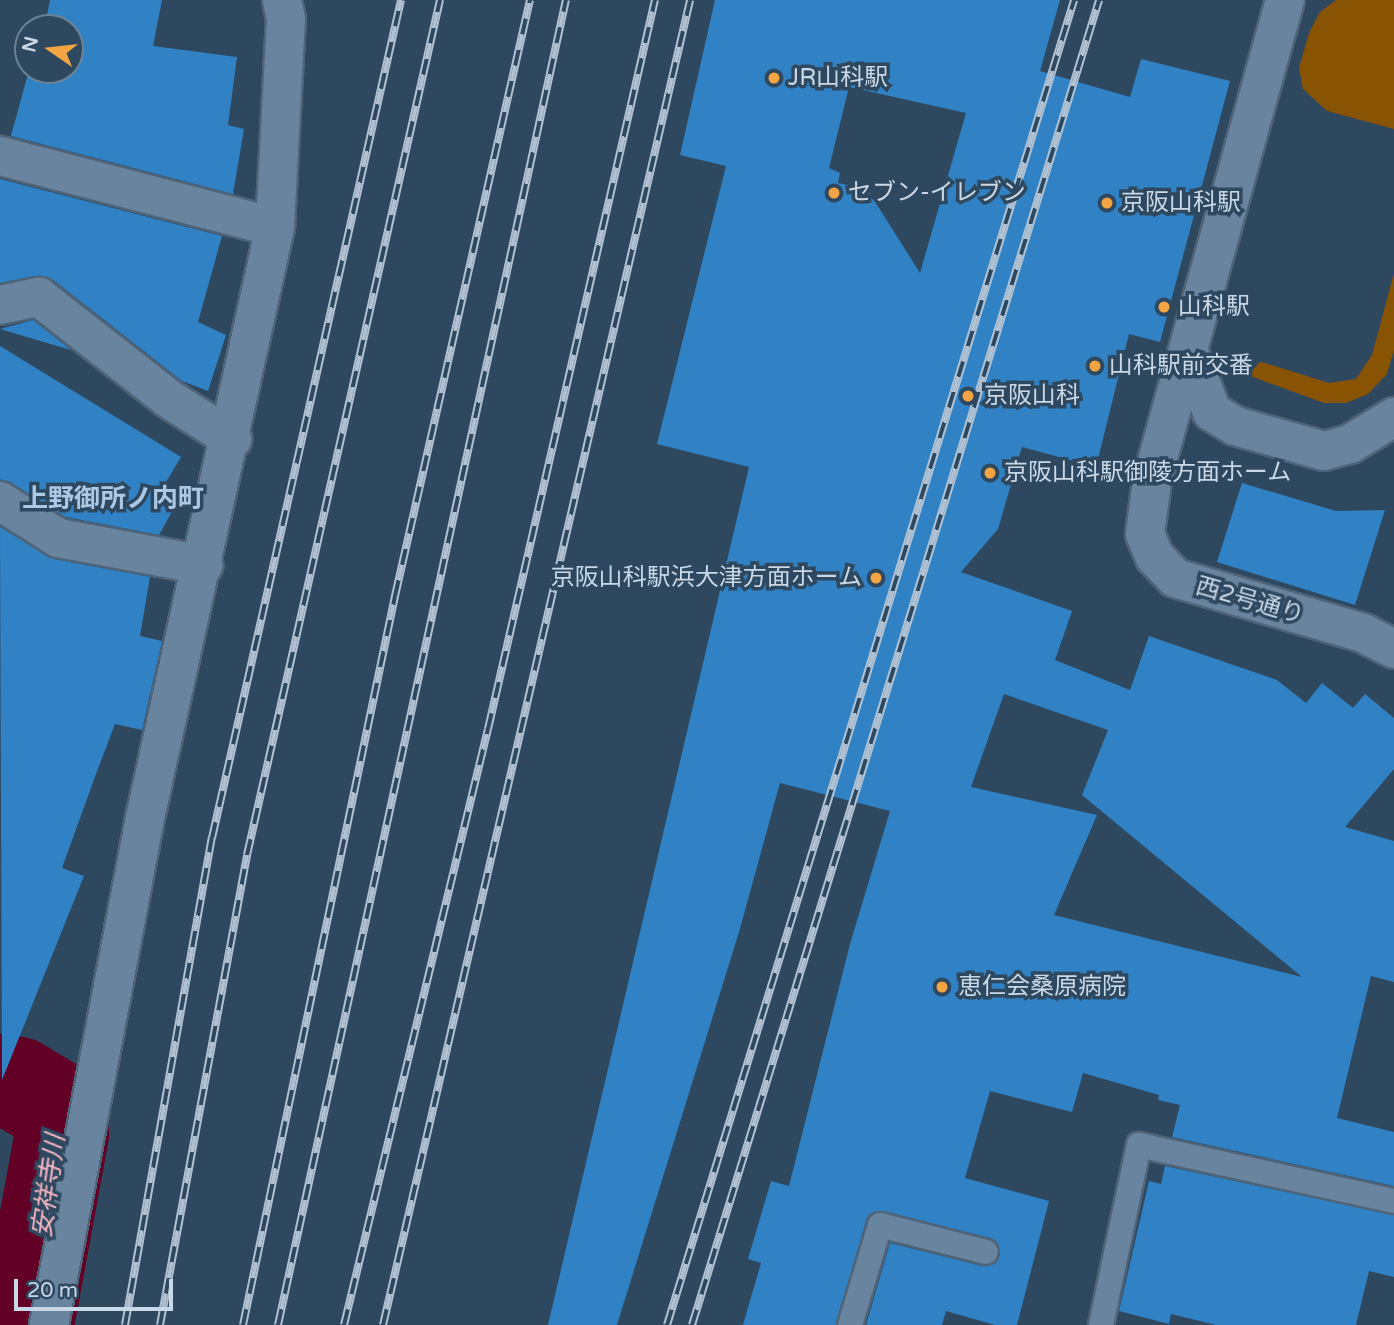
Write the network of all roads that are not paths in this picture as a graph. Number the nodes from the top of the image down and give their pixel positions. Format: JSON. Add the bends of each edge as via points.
{"nodes":[{"id":1,"x":282,"y":0,"type":"edge"},
{"id":2,"x":1286,"y":0,"type":"edge"},
{"id":3,"x":0,"y":156,"type":"edge"},
{"id":4,"x":275,"y":226,"type":"junction"},
{"id":5,"x":0,"y":305,"type":"edge"},
{"id":6,"x":1189,"y":352,"type":"junction"},
{"id":7,"x":1394,"y":417,"type":"edge"},
{"id":8,"x":232,"y":439,"type":"junction"},
{"id":9,"x":0,"y":501,"type":"edge"},
{"id":10,"x":204,"y":565,"type":"junction"},
{"id":11,"x":1394,"y":649,"type":"edge"},
{"id":12,"x":1394,"y":1201,"type":"edge"},
{"id":13,"x":986,"y":1252,"type":"dead end"},
{"id":14,"x":49,"y":1325,"type":"edge"},
{"id":15,"x":850,"y":1325,"type":"edge"},
{"id":16,"x":1101,"y":1325,"type":"edge"}],
"edges":[{"from":1,"to":4,"type":"street","via":[[286,19]]},
{"from":2,"to":6,"type":"street","name":"西2号通り"},
{"from":3,"to":4,"type":"street"},
{"from":4,"to":8,"type":"street"},
{"from":5,"to":8,"type":"street","via":[[39,297],[169,399]]},
{"from":6,"to":7,"type":"street","via":[[1212,412],[1235,426],[1324,451],[1350,444]]},
{"from":6,"to":11,"type":"street","name":"西2号通り","via":[[1148,501],[1145,534],[1156,557],[1175,578],[1192,585],[1363,633]]},
{"from":8,"to":10,"type":"street"},
{"from":9,"to":10,"type":"street","via":[[58,538]]},
{"from":10,"to":14,"type":"street","via":[[145,818]]},
{"from":12,"to":16,"type":"lane","via":[[1139,1145]]},
{"from":13,"to":15,"type":"lane","via":[[880,1225]]}]}
